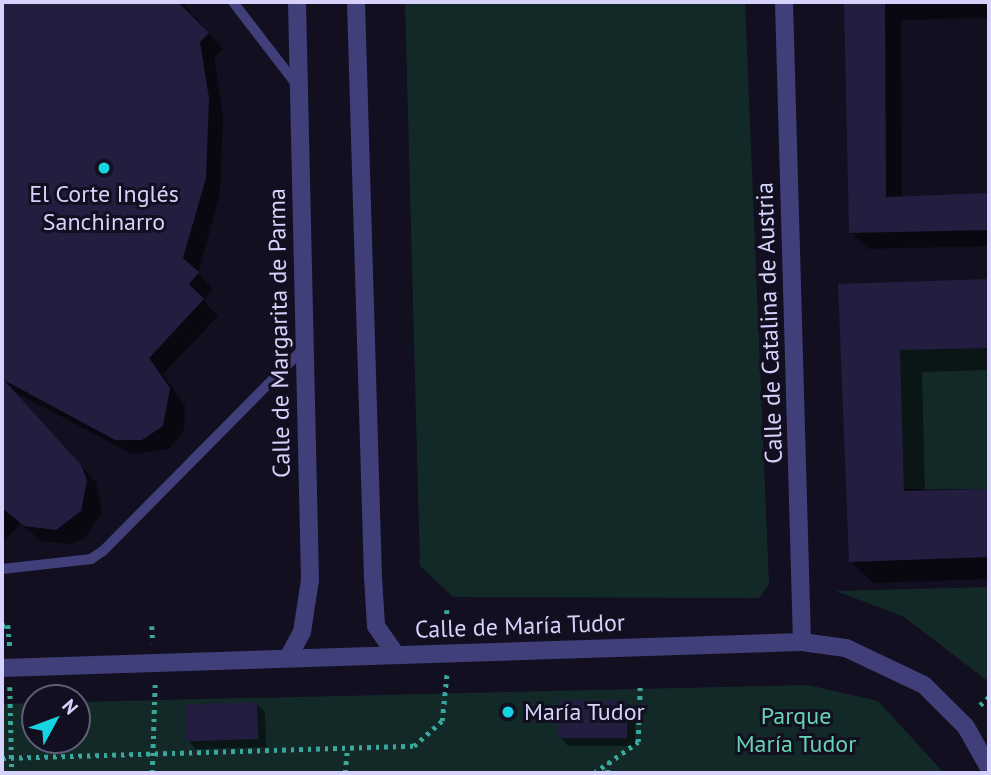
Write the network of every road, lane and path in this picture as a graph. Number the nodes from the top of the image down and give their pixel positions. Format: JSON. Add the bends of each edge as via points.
{"nodes":[{"id":1,"x":233,"y":2,"type":"edge"},
{"id":2,"x":297,"y":2,"type":"edge"},
{"id":3,"x":356,"y":2,"type":"edge"},
{"id":4,"x":784,"y":2,"type":"edge"},
{"id":5,"x":297,"y":85,"type":"junction"},
{"id":6,"x":303,"y":349,"type":"junction"},
{"id":7,"x":2,"y":569,"type":"edge"},
{"id":8,"x":802,"y":642,"type":"junction"},
{"id":9,"x":447,"y":654,"type":"junction"},
{"id":10,"x":396,"y":655,"type":"junction"},
{"id":11,"x":288,"y":659,"type":"junction"},
{"id":12,"x":155,"y":664,"type":"junction"},
{"id":13,"x":7,"y":668,"type":"edge"},
{"id":14,"x":640,"y":684,"type":"dead end"},
{"id":15,"x":989,"y":697,"type":"edge"},
{"id":16,"x":980,"y":705,"type":"dead end"},
{"id":17,"x":347,"y":751,"type":"junction"},
{"id":18,"x":152,"y":755,"type":"junction"},
{"id":19,"x":2,"y":758,"type":"edge"},
{"id":20,"x":11,"y":760,"type":"junction"},
{"id":21,"x":609,"y":762,"type":"junction"},
{"id":22,"x":989,"y":768,"type":"edge"},
{"id":23,"x":12,"y":773,"type":"edge"},
{"id":24,"x":152,"y":773,"type":"edge"},
{"id":25,"x":345,"y":773,"type":"edge"},
{"id":26,"x":594,"y":773,"type":"edge"},
{"id":27,"x":607,"y":773,"type":"edge"}],
"edges":[{"from":1,"to":5,"type":"lane"},
{"from":2,"to":5,"type":"street","name":"Calle de Margarita de Parma"},
{"from":3,"to":10,"type":"street","via":[[376,626]]},
{"from":4,"to":8,"type":"street","name":"Calle de Catalina de Austria"},
{"from":5,"to":6,"type":"street","name":"Calle de Margarita de Parma"},
{"from":6,"to":7,"type":"lane","via":[[103,551],[91,559]]},
{"from":6,"to":11,"type":"street","name":"Calle de Margarita de Parma","via":[[310,580],[302,632]]},
{"from":8,"to":9,"type":"street","name":"Calle de María Tudor"},
{"from":8,"to":22,"type":"street","name":"Calle de María Tudor","via":[[846,648],[924,685],[966,727]]},
{"from":9,"to":10,"type":"street","name":"Calle de María Tudor"},
{"from":9,"to":17,"type":"path","via":[[442,722],[414,746]]},
{"from":10,"to":11,"type":"street","name":"Calle de María Tudor"},
{"from":11,"to":12,"type":"street","name":"Calle de María Tudor"},
{"from":12,"to":13,"type":"street","name":"Calle de María Tudor"},
{"from":12,"to":18,"type":"path"},
{"from":13,"to":20,"type":"path"},
{"from":14,"to":21,"type":"path","via":[[638,742]]},
{"from":15,"to":16,"type":"path"},
{"from":17,"to":18,"type":"path"},
{"from":17,"to":25,"type":"path"},
{"from":18,"to":20,"type":"path"},
{"from":18,"to":24,"type":"path"},
{"from":19,"to":20,"type":"path"},
{"from":20,"to":23,"type":"path"},
{"from":21,"to":26,"type":"path"},
{"from":21,"to":27,"type":"path"}]}
